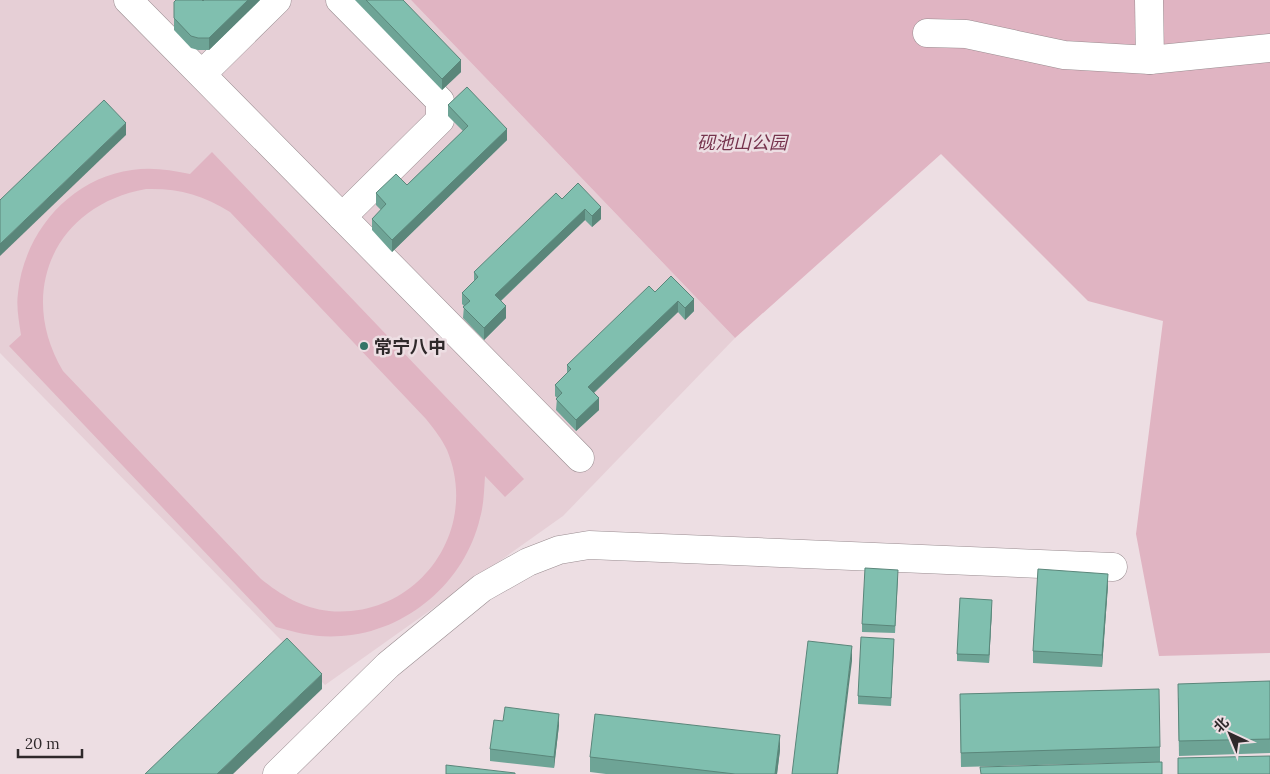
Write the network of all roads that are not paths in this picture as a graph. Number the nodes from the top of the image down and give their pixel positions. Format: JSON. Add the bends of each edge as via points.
{"nodes":[{"id":1,"x":128,"y":0,"type":"edge"},
{"id":2,"x":277,"y":0,"type":"edge"},
{"id":3,"x":340,"y":0,"type":"edge"},
{"id":4,"x":1149,"y":0,"type":"edge"},
{"id":5,"x":927,"y":34,"type":"dead end"},
{"id":6,"x":1270,"y":48,"type":"edge"},
{"id":7,"x":1150,"y":60,"type":"junction"},
{"id":8,"x":202,"y":74,"type":"junction"},
{"id":9,"x":342,"y":217,"type":"junction"},
{"id":10,"x":580,"y":458,"type":"dead end"},
{"id":11,"x":1113,"y":568,"type":"dead end"},
{"id":12,"x":278,"y":774,"type":"edge"}],
"edges":[{"from":1,"to":8,"type":"street"},
{"from":2,"to":8,"type":"street"},
{"from":3,"to":9,"type":"street","via":[[440,101],[440,120]]},
{"from":4,"to":7,"type":"street"},
{"from":5,"to":7,"type":"street","via":[[966,34],[1064,55]]},
{"from":6,"to":7,"type":"street"},
{"from":8,"to":9,"type":"street"},
{"from":9,"to":10,"type":"street"},
{"from":11,"to":12,"type":"street","via":[[589,545],[559,550],[528,562],[482,588],[388,665]]}]}
